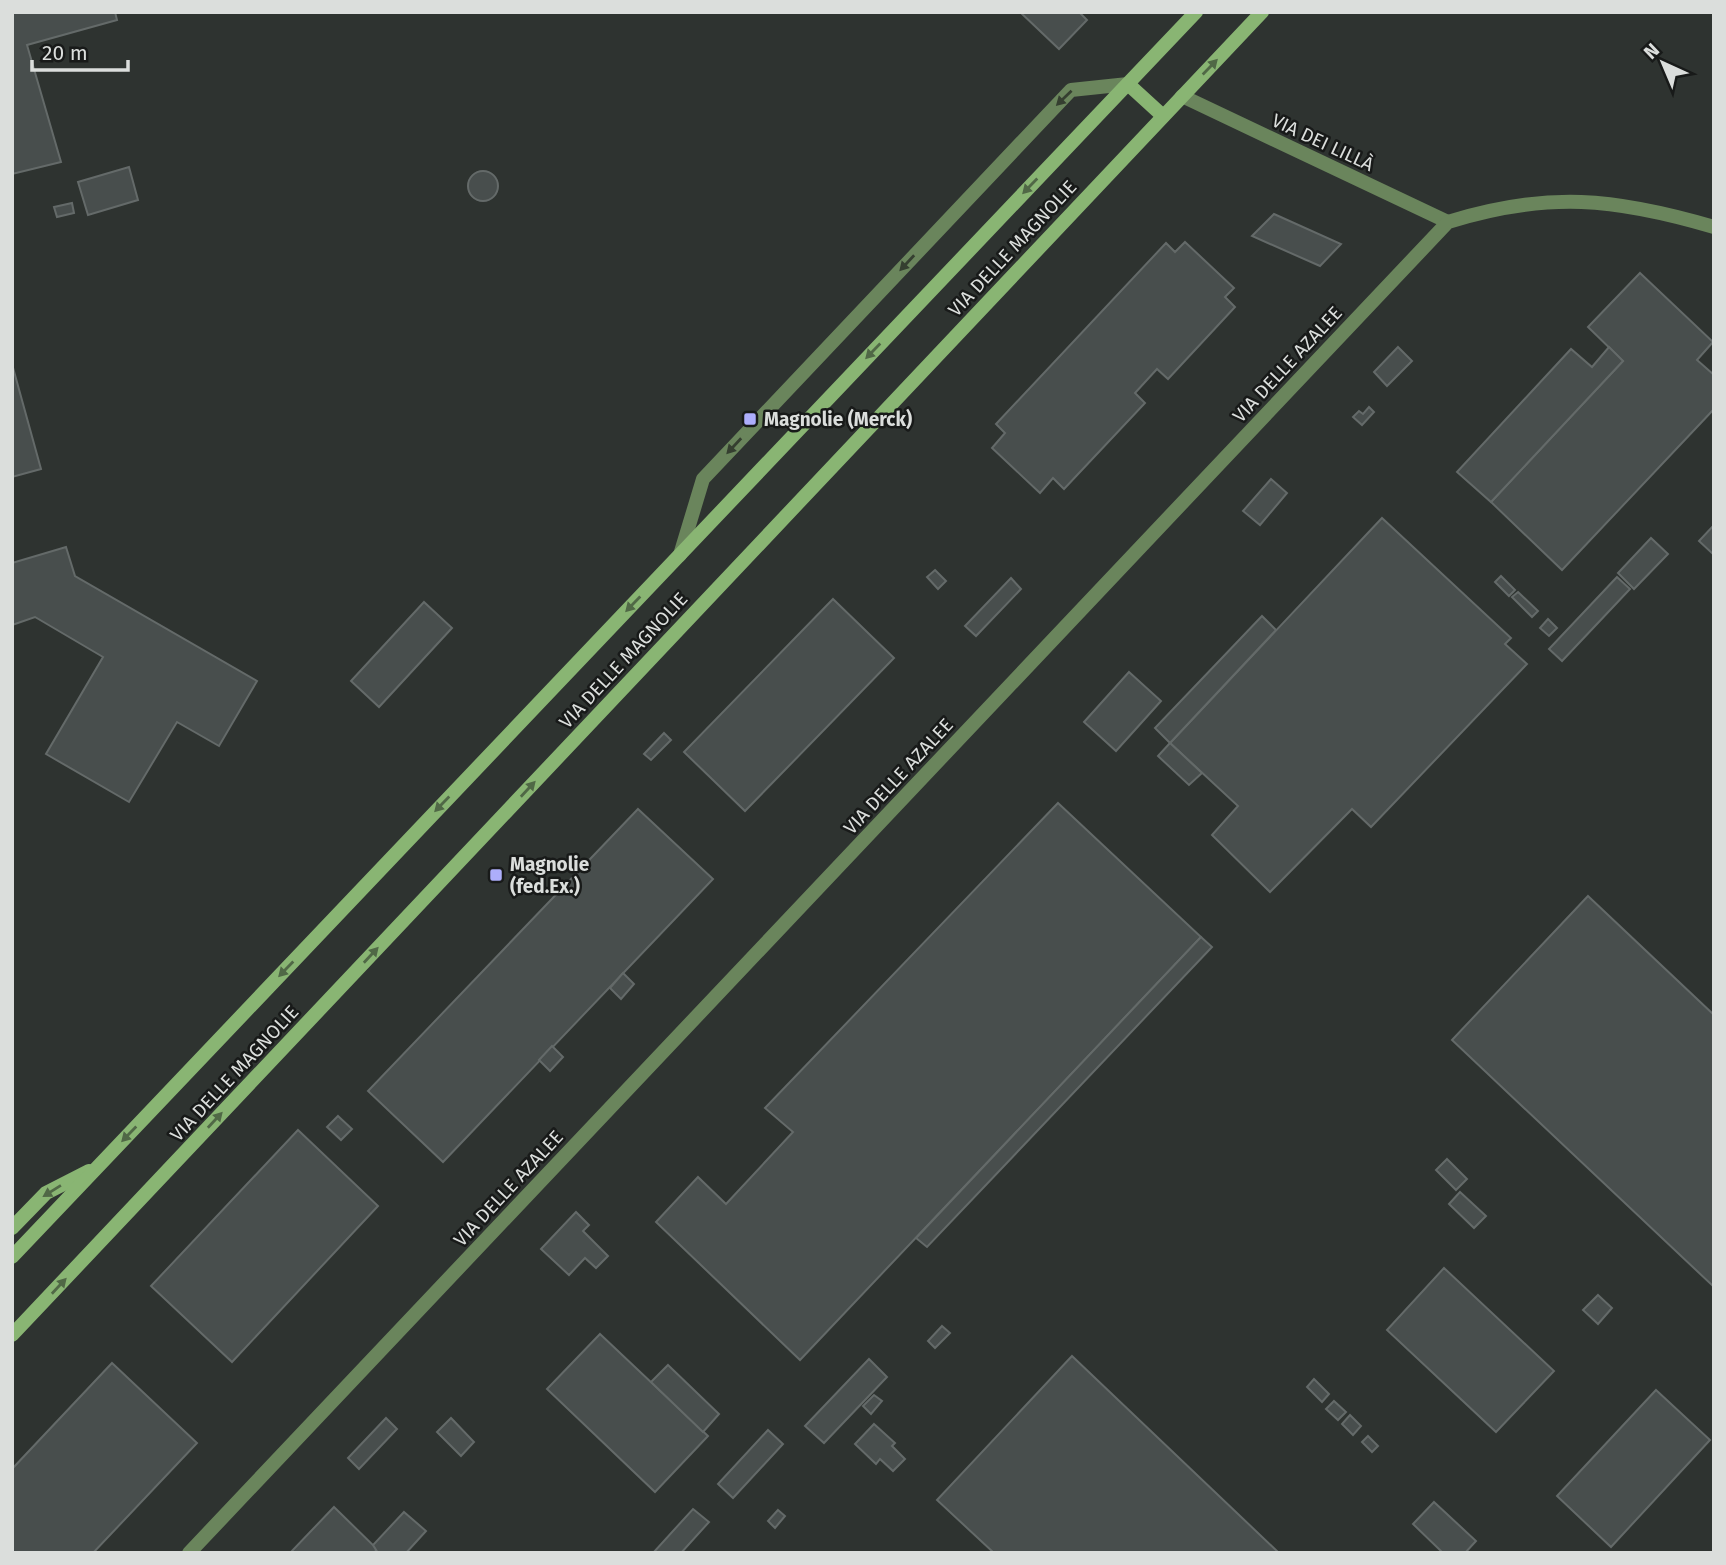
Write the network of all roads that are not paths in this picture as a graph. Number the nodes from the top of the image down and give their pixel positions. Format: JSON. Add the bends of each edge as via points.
{"nodes":[{"id":1,"x":1196,"y":12,"type":"edge"},
{"id":2,"x":1262,"y":12,"type":"edge"},
{"id":3,"x":1128,"y":83,"type":"junction"},
{"id":4,"x":1182,"y":96,"type":"junction"},
{"id":5,"x":1163,"y":116,"type":"junction"},
{"id":6,"x":1448,"y":222,"type":"junction"},
{"id":7,"x":1714,"y":227,"type":"edge"},
{"id":8,"x":680,"y":555,"type":"junction"},
{"id":9,"x":100,"y":1165,"type":"junction"},
{"id":10,"x":12,"y":1228,"type":"edge"},
{"id":11,"x":12,"y":1257,"type":"edge"},
{"id":12,"x":12,"y":1335,"type":"edge"},
{"id":13,"x":189,"y":1553,"type":"edge"}],
"edges":[{"from":1,"to":3,"type":"street","name":"VIA DELLE MAGNOLIE"},
{"from":4,"to":2,"type":"street","name":"VIA DELLE MAGNOLIE","one_way":true},
{"from":3,"to":5,"type":"street"},
{"from":3,"to":8,"type":"street","name":"VIA DELLE MAGNOLIE","one_way":true},
{"from":3,"to":8,"type":"street","one_way":true,"via":[[1070,90],[704,479]]},
{"from":4,"to":5,"type":"street","name":"VIA DELLE MAGNOLIE"},
{"from":4,"to":6,"type":"street","name":"VIA DEI LILLÀ"},
{"from":12,"to":5,"type":"street","name":"VIA DELLE MAGNOLIE","one_way":true},
{"from":6,"to":7,"type":"street","name":"VIA DELLE AZALEE","via":[[1487,210],[1569,200],[1622,204]]},
{"from":6,"to":13,"type":"street","name":"VIA DELLE AZALEE"},
{"from":8,"to":9,"type":"street","name":"VIA DELLE MAGNOLIE","one_way":true},
{"from":9,"to":10,"type":"street","one_way":true,"via":[[46,1193]]},
{"from":9,"to":11,"type":"street","name":"VIA DELLE MAGNOLIE"}]}
